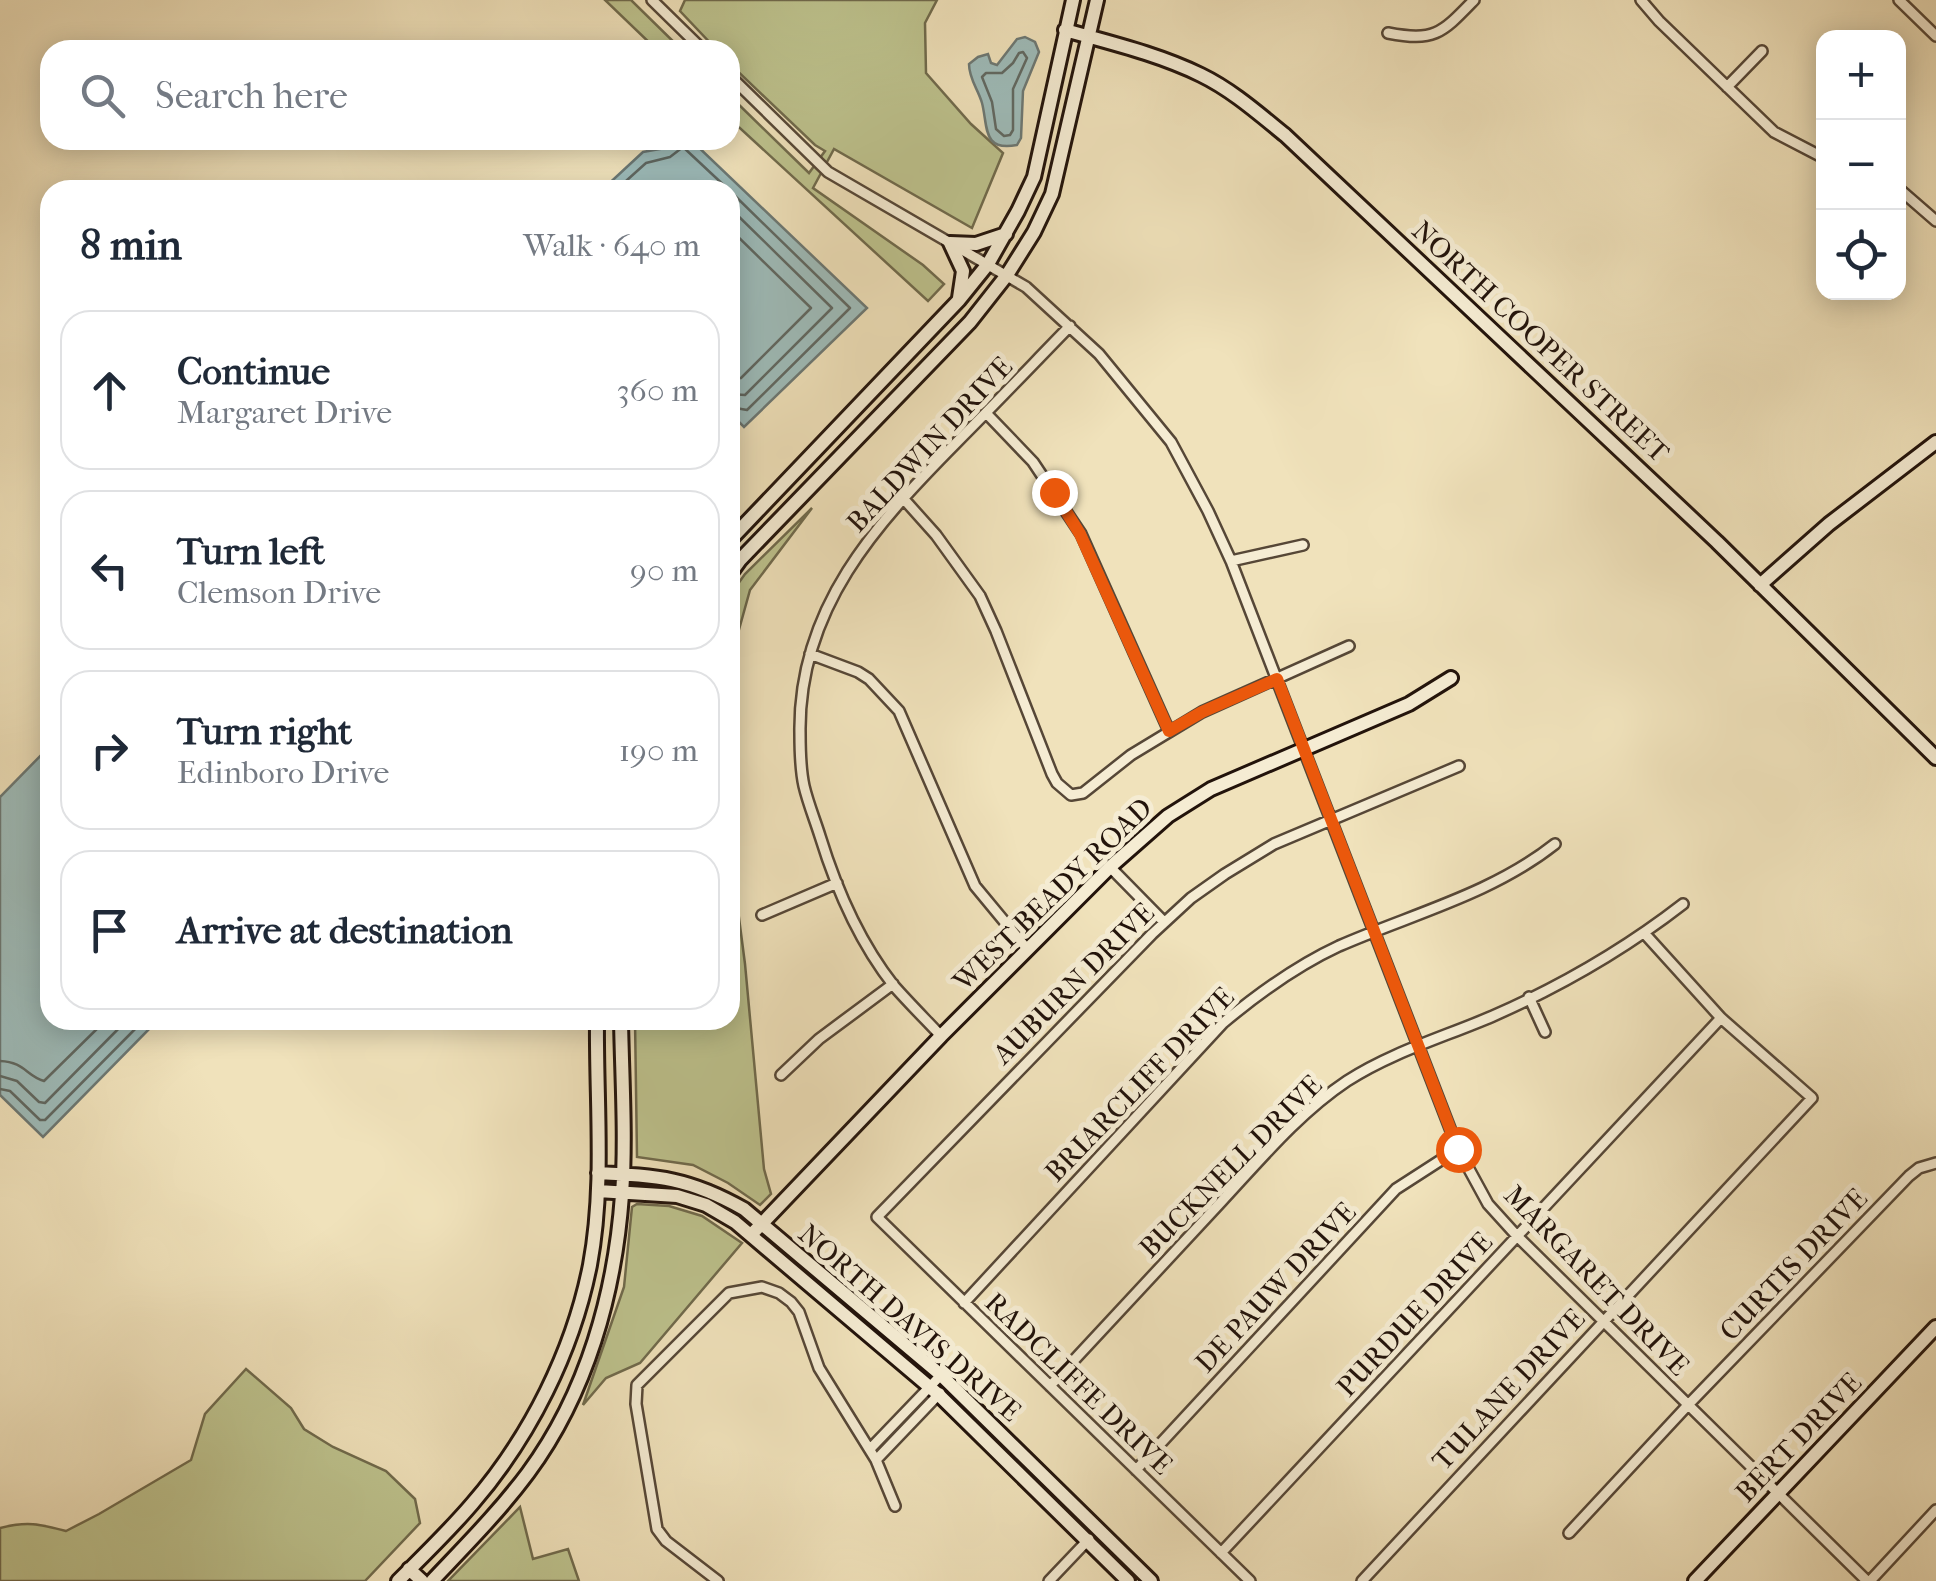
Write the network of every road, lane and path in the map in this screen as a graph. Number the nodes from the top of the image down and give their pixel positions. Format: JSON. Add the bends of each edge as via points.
{"nodes":[{"id":1,"x":652,"y":0,"type":"edge"},
{"id":2,"x":1072,"y":0,"type":"edge"},
{"id":3,"x":1098,"y":0,"type":"edge"},
{"id":4,"x":1474,"y":0,"type":"edge"},
{"id":5,"x":1641,"y":0,"type":"edge"},
{"id":6,"x":1899,"y":0,"type":"edge"},
{"id":7,"x":1065,"y":30,"type":"junction"},
{"id":8,"x":1388,"y":32,"type":"dead end"},
{"id":9,"x":1936,"y":36,"type":"edge"},
{"id":10,"x":1088,"y":37,"type":"junction"},
{"id":11,"x":693,"y":40,"type":"edge"},
{"id":12,"x":1762,"y":51,"type":"dead end"},
{"id":13,"x":740,"y":86,"type":"edge"},
{"id":14,"x":1727,"y":87,"type":"junction"},
{"id":15,"x":1816,"y":155,"type":"edge"},
{"id":16,"x":1906,"y":195,"type":"edge"},
{"id":17,"x":1936,"y":221,"type":"edge"},
{"id":18,"x":1006,"y":234,"type":"junction"},
{"id":19,"x":950,"y":243,"type":"junction"},
{"id":20,"x":988,"y":264,"type":"junction"},
{"id":21,"x":1007,"y":276,"type":"junction"},
{"id":22,"x":959,"y":300,"type":"junction"},
{"id":23,"x":1070,"y":326,"type":"junction"},
{"id":24,"x":986,"y":413,"type":"junction"},
{"id":25,"x":1936,"y":442,"type":"edge"},
{"id":26,"x":902,"y":497,"type":"junction"},
{"id":27,"x":740,"y":530,"type":"edge"},
{"id":28,"x":1303,"y":546,"type":"dead end"},
{"id":29,"x":740,"y":562,"type":"edge"},
{"id":30,"x":1231,"y":562,"type":"junction"},
{"id":31,"x":1760,"y":585,"type":"junction"},
{"id":32,"x":1349,"y":646,"type":"dead end"},
{"id":33,"x":810,"y":654,"type":"junction"},
{"id":34,"x":1450,"y":678,"type":"dead end"},
{"id":35,"x":1277,"y":679,"type":"junction"},
{"id":36,"x":1169,"y":731,"type":"junction"},
{"id":37,"x":1304,"y":749,"type":"junction"},
{"id":38,"x":1936,"y":758,"type":"edge"},
{"id":39,"x":1458,"y":766,"type":"dead end"},
{"id":40,"x":1330,"y":820,"type":"junction"},
{"id":41,"x":1555,"y":844,"type":"dead end"},
{"id":42,"x":1110,"y":866,"type":"junction"},
{"id":43,"x":837,"y":883,"type":"junction"},
{"id":44,"x":1684,"y":904,"type":"dead end"},
{"id":45,"x":762,"y":915,"type":"dead end"},
{"id":46,"x":1164,"y":922,"type":"junction"},
{"id":47,"x":1374,"y":932,"type":"junction"},
{"id":48,"x":1645,"y":934,"type":"junction"},
{"id":49,"x":1028,"y":950,"type":"junction"},
{"id":50,"x":893,"y":984,"type":"junction"},
{"id":51,"x":1529,"y":998,"type":"junction"},
{"id":52,"x":1721,"y":1018,"type":"junction"},
{"id":53,"x":596,"y":1030,"type":"edge"},
{"id":54,"x":622,"y":1030,"type":"edge"},
{"id":55,"x":1545,"y":1032,"type":"dead end"},
{"id":56,"x":941,"y":1036,"type":"junction"},
{"id":57,"x":1419,"y":1046,"type":"junction"},
{"id":58,"x":781,"y":1075,"type":"dead end"},
{"id":59,"x":1458,"y":1149,"type":"junction"},
{"id":60,"x":1936,"y":1163,"type":"edge"},
{"id":61,"x":598,"y":1173,"type":"junction"},
{"id":62,"x":622,"y":1174,"type":"junction"},
{"id":63,"x":598,"y":1192,"type":"junction"},
{"id":64,"x":622,"y":1192,"type":"junction"},
{"id":65,"x":877,"y":1217,"type":"joint"},
{"id":66,"x":756,"y":1230,"type":"junction"},
{"id":67,"x":1517,"y":1236,"type":"junction"},
{"id":68,"x":964,"y":1303,"type":"junction"},
{"id":69,"x":1602,"y":1321,"type":"junction"},
{"id":70,"x":1936,"y":1327,"type":"edge"},
{"id":71,"x":945,"y":1380,"type":"junction"},
{"id":72,"x":1050,"y":1386,"type":"junction"},
{"id":73,"x":934,"y":1391,"type":"junction"},
{"id":74,"x":1688,"y":1405,"type":"junction"},
{"id":75,"x":870,"y":1449,"type":"junction"},
{"id":76,"x":876,"y":1460,"type":"junction"},
{"id":77,"x":1136,"y":1470,"type":"junction"},
{"id":78,"x":1779,"y":1494,"type":"junction"},
{"id":79,"x":895,"y":1506,"type":"dead end"},
{"id":80,"x":1936,"y":1510,"type":"edge"},
{"id":81,"x":1098,"y":1530,"type":"junction"},
{"id":82,"x":1570,"y":1533,"type":"dead end"},
{"id":83,"x":1087,"y":1541,"type":"junction"},
{"id":84,"x":1221,"y":1553,"type":"junction"},
{"id":85,"x":409,"y":1569,"type":"junction"},
{"id":86,"x":398,"y":1581,"type":"edge"},
{"id":87,"x":422,"y":1581,"type":"edge"},
{"id":88,"x":432,"y":1581,"type":"edge"},
{"id":89,"x":718,"y":1581,"type":"edge"},
{"id":90,"x":1049,"y":1581,"type":"edge"},
{"id":91,"x":1128,"y":1581,"type":"edge"},
{"id":92,"x":1151,"y":1581,"type":"edge"},
{"id":93,"x":1250,"y":1581,"type":"edge"},
{"id":94,"x":1362,"y":1581,"type":"edge"},
{"id":95,"x":1695,"y":1581,"type":"edge"},
{"id":96,"x":1868,"y":1581,"type":"edge"}],
"edges":[{"from":1,"to":11,"type":"street"},
{"from":2,"to":7,"type":"main road"},
{"from":3,"to":10,"type":"main road"},
{"from":4,"to":8,"type":"street","via":[[1431,35]]},
{"from":5,"to":14,"type":"street"},
{"from":6,"to":9,"type":"street"},
{"from":7,"to":10,"type":"main road","name":"NORTH COOPER STREET"},
{"from":7,"to":18,"type":"main road","via":[[1034,177]]},
{"from":10,"to":21,"type":"main road","via":[[1052,194]]},
{"from":10,"to":31,"type":"main road","name":"NORTH COOPER STREET","via":[[1204,76],[1286,136]]},
{"from":12,"to":14,"type":"street"},
{"from":13,"to":19,"type":"street","name":"MARGARET DRIVE","via":[[828,172]]},
{"from":14,"to":15,"type":"street","via":[[1774,132]]},
{"from":16,"to":17,"type":"street"},
{"from":18,"to":19,"type":"main road","via":[[976,244]]},
{"from":18,"to":20,"type":"main road"},
{"from":19,"to":20,"type":"street","name":"MARGARET DRIVE"},
{"from":19,"to":22,"type":"main road","via":[[963,271]]},
{"from":20,"to":21,"type":"street","name":"MARGARET DRIVE"},
{"from":20,"to":22,"type":"main road"},
{"from":21,"to":23,"type":"street","name":"MARGARET DRIVE"},
{"from":21,"to":29,"type":"main road"},
{"from":22,"to":27,"type":"main road"},
{"from":23,"to":24,"type":"street","name":"BALDWIN DRIVE"},
{"from":23,"to":30,"type":"street","name":"MARGARET DRIVE","via":[[1171,442]]},
{"from":24,"to":26,"type":"street","name":"BALDWIN DRIVE"},
{"from":24,"to":36,"type":"street","via":[[1033,462],[1080,534]]},
{"from":25,"to":31,"type":"main road"},
{"from":26,"to":33,"type":"street","name":"BALDWIN DRIVE","via":[[841,578]]},
{"from":26,"to":36,"type":"street","via":[[980,596],[1052,774],[1066,792],[1084,792]]},
{"from":28,"to":30,"type":"street"},
{"from":30,"to":35,"type":"street","name":"MARGARET DRIVE"},
{"from":31,"to":38,"type":"main road","name":"NORTH COOPER STREET"},
{"from":32,"to":35,"type":"street"},
{"from":33,"to":43,"type":"street","name":"BALDWIN DRIVE","via":[[800,712],[804,784]]},
{"from":33,"to":49,"type":"street","via":[[869,679],[899,711],[975,886]]},
{"from":34,"to":37,"type":"main road","name":"WEST BEADY ROAD","via":[[1409,704]]},
{"from":35,"to":36,"type":"street"},
{"from":35,"to":37,"type":"street","name":"MARGARET DRIVE"},
{"from":37,"to":40,"type":"street","name":"MARGARET DRIVE"},
{"from":37,"to":42,"type":"main road","name":"WEST BEADY ROAD","via":[[1211,788]]},
{"from":39,"to":40,"type":"street","name":"AUBURN DRIVE"},
{"from":40,"to":46,"type":"street","name":"AUBURN DRIVE","via":[[1225,874]]},
{"from":40,"to":47,"type":"street","name":"MARGARET DRIVE"},
{"from":41,"to":47,"type":"street","name":"BRIARCLIFF DRIVE","via":[[1511,874]]},
{"from":42,"to":46,"type":"street"},
{"from":42,"to":49,"type":"main road","name":"WEST BEADY ROAD"},
{"from":43,"to":45,"type":"street"},
{"from":43,"to":50,"type":"street","name":"BALDWIN DRIVE"},
{"from":44,"to":48,"type":"street","name":"BUCKNELL DRIVE"},
{"from":46,"to":65,"type":"street","name":"AUBURN DRIVE"},
{"from":47,"to":57,"type":"street","name":"MARGARET DRIVE"},
{"from":47,"to":68,"type":"street","name":"BRIARCLIFF DRIVE","via":[[1301,966],[1224,1022]]},
{"from":48,"to":51,"type":"street","name":"BUCKNELL DRIVE"},
{"from":48,"to":52,"type":"street"},
{"from":49,"to":56,"type":"main road","name":"WEST BEADY ROAD"},
{"from":50,"to":56,"type":"street","name":"BALDWIN DRIVE"},
{"from":50,"to":58,"type":"street"},
{"from":51,"to":55,"type":"street"},
{"from":51,"to":57,"type":"street","name":"BUCKNELL DRIVE"},
{"from":52,"to":67,"type":"street","name":"PURDUE DRIVE"},
{"from":52,"to":69,"type":"street","name":"TULANE DRIVE","via":[[1812,1098]]},
{"from":53,"to":61,"type":"main road"},
{"from":54,"to":62,"type":"main road"},
{"from":56,"to":66,"type":"main road","name":"WEST BEADY ROAD"},
{"from":57,"to":59,"type":"street","name":"MARGARET DRIVE"},
{"from":57,"to":72,"type":"street","name":"BUCKNELL DRIVE","via":[[1347,1082],[1300,1119]]},
{"from":59,"to":67,"type":"street","name":"MARGARET DRIVE","via":[[1488,1204]]},
{"from":59,"to":77,"type":"street","name":"DE PAUW DRIVE","via":[[1396,1189]]},
{"from":60,"to":74,"type":"street","name":"CURTIS DRIVE","via":[[1909,1176]]},
{"from":61,"to":62,"type":"main road","name":"NORTH DAVIS DRIVE"},
{"from":61,"to":63,"type":"main road"},
{"from":62,"to":64,"type":"main road"},
{"from":62,"to":66,"type":"main road","name":"NORTH DAVIS DRIVE","via":[[712,1191],[744,1209]]},
{"from":63,"to":64,"type":"main road","name":"NORTH DAVIS DRIVE"},
{"from":63,"to":85,"type":"main road","via":[[590,1265],[568,1343],[538,1407],[472,1505]]},
{"from":64,"to":66,"type":"main road","name":"NORTH DAVIS DRIVE","via":[[676,1196]]},
{"from":64,"to":88,"type":"main road","via":[[608,1295],[577,1386],[530,1470]]},
{"from":65,"to":68,"type":"street","name":"RADCLIFFE DRIVE"},
{"from":66,"to":71,"type":"main road","name":"NORTH DAVIS DRIVE"},
{"from":66,"to":73,"type":"main road","name":"NORTH DAVIS DRIVE"},
{"from":67,"to":69,"type":"street","name":"MARGARET DRIVE"},
{"from":67,"to":84,"type":"street","name":"PURDUE DRIVE"},
{"from":68,"to":72,"type":"street","name":"RADCLIFFE DRIVE"},
{"from":69,"to":74,"type":"street","name":"MARGARET DRIVE"},
{"from":69,"to":94,"type":"street","name":"TULANE DRIVE"},
{"from":70,"to":78,"type":"main road","name":"BERT DRIVE"},
{"from":71,"to":73,"type":"street"},
{"from":71,"to":81,"type":"main road","name":"NORTH DAVIS DRIVE"},
{"from":72,"to":77,"type":"street","name":"RADCLIFFE DRIVE"},
{"from":73,"to":75,"type":"street"},
{"from":73,"to":76,"type":"street"},
{"from":73,"to":83,"type":"main road","name":"NORTH DAVIS DRIVE"},
{"from":74,"to":78,"type":"street","name":"MARGARET DRIVE"},
{"from":74,"to":82,"type":"street","name":"CURTIS DRIVE"},
{"from":75,"to":76,"type":"street"},
{"from":75,"to":89,"type":"street","via":[[819,1368],[791,1302],[762,1287],[729,1293],[638,1385],[636,1404],[656,1529]]},
{"from":76,"to":79,"type":"street"},
{"from":77,"to":84,"type":"street","name":"RADCLIFFE DRIVE"},
{"from":78,"to":95,"type":"main road","name":"BERT DRIVE"},
{"from":78,"to":96,"type":"street","name":"MARGARET DRIVE"},
{"from":80,"to":96,"type":"street"},
{"from":81,"to":83,"type":"street"},
{"from":81,"to":92,"type":"main road","name":"NORTH DAVIS DRIVE"},
{"from":83,"to":90,"type":"street"},
{"from":83,"to":91,"type":"main road","name":"NORTH DAVIS DRIVE"},
{"from":84,"to":93,"type":"street","name":"RADCLIFFE DRIVE"},
{"from":85,"to":86,"type":"main road"},
{"from":85,"to":87,"type":"main road"}]}
